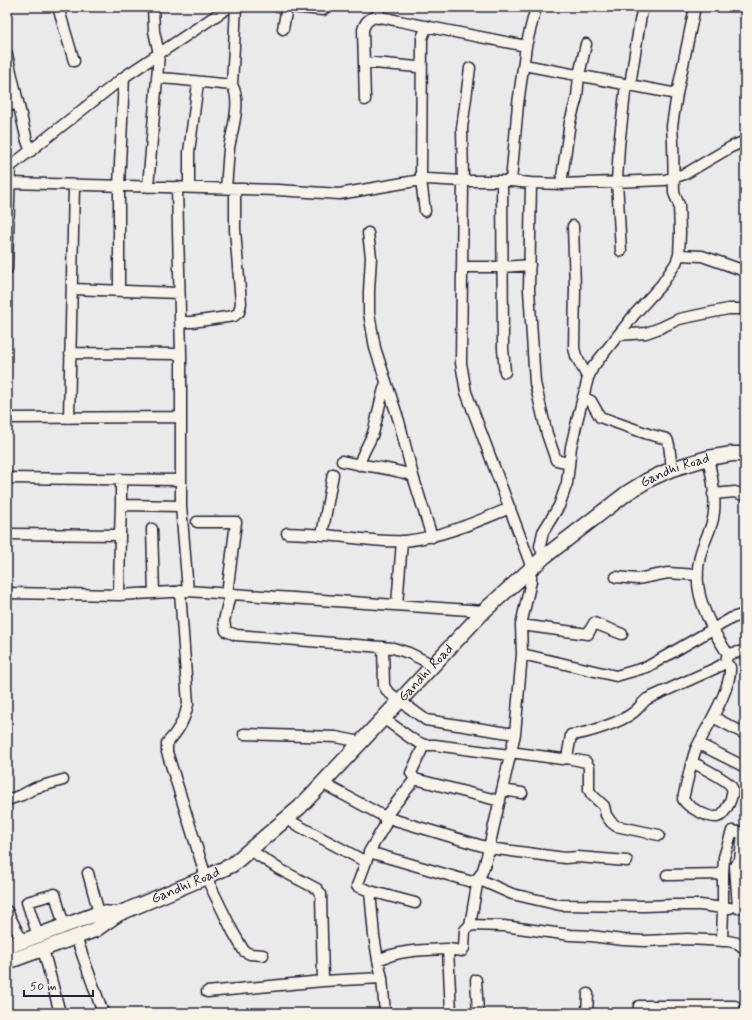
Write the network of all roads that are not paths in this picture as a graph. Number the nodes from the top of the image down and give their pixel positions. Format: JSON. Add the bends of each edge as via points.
{"nodes":[{"id":1,"x":58,"y":7,"type":"edge"},
{"id":2,"x":153,"y":7,"type":"edge"},
{"id":3,"x":229,"y":7,"type":"edge"},
{"id":4,"x":236,"y":7,"type":"edge"},
{"id":5,"x":289,"y":7,"type":"edge"},
{"id":6,"x":379,"y":7,"type":"edge"},
{"id":7,"x":536,"y":7,"type":"edge"},
{"id":8,"x":643,"y":7,"type":"edge"},
{"id":9,"x":695,"y":7,"type":"edge"},
{"id":10,"x":323,"y":10,"type":"dead end"},
{"id":11,"x":378,"y":18,"type":"junction"},
{"id":12,"x":427,"y":26,"type":"junction"},
{"id":13,"x":283,"y":29,"type":"dead end"},
{"id":14,"x":586,"y":44,"type":"dead end"},
{"id":15,"x":526,"y":46,"type":"junction"},
{"id":16,"x":159,"y":54,"type":"junction"},
{"id":17,"x":7,"y":55,"type":"edge"},
{"id":18,"x":74,"y":60,"type":"dead end"},
{"id":19,"x":364,"y":62,"type":"junction"},
{"id":20,"x":524,"y":65,"type":"junction"},
{"id":21,"x":417,"y":67,"type":"dead end"},
{"id":22,"x":470,"y":68,"type":"dead end"},
{"id":23,"x":579,"y":75,"type":"junction"},
{"id":24,"x":124,"y":77,"type":"junction"},
{"id":25,"x":158,"y":78,"type":"junction"},
{"id":26,"x":198,"y":82,"type":"junction"},
{"id":27,"x":628,"y":84,"type":"junction"},
{"id":28,"x":232,"y":85,"type":"junction"},
{"id":29,"x":677,"y":94,"type":"junction"},
{"id":30,"x":365,"y":100,"type":"dead end"},
{"id":31,"x":18,"y":102,"type":"junction"},
{"id":32,"x":7,"y":107,"type":"edge"},
{"id":33,"x":745,"y":141,"type":"edge"},
{"id":34,"x":31,"y":151,"type":"junction"},
{"id":35,"x":8,"y":168,"type":"edge"},
{"id":36,"x":673,"y":179,"type":"junction"},
{"id":37,"x":421,"y":180,"type":"junction"},
{"id":38,"x":463,"y":181,"type":"junction"},
{"id":39,"x":506,"y":181,"type":"junction"},
{"id":40,"x":617,"y":181,"type":"junction"},
{"id":41,"x":10,"y":183,"type":"junction"},
{"id":42,"x":531,"y":183,"type":"junction"},
{"id":43,"x":561,"y":184,"type":"junction"},
{"id":44,"x":74,"y":185,"type":"junction"},
{"id":45,"x":119,"y":186,"type":"junction"},
{"id":46,"x":148,"y":187,"type":"junction"},
{"id":47,"x":177,"y":187,"type":"junction"},
{"id":48,"x":189,"y":188,"type":"junction"},
{"id":49,"x":231,"y":189,"type":"junction"},
{"id":50,"x":425,"y":211,"type":"dead end"},
{"id":51,"x":573,"y":226,"type":"dead end"},
{"id":52,"x":368,"y":233,"type":"dead end"},
{"id":53,"x":621,"y":251,"type":"dead end"},
{"id":54,"x":680,"y":255,"type":"junction"},
{"id":55,"x":530,"y":265,"type":"junction"},
{"id":56,"x":462,"y":267,"type":"junction"},
{"id":57,"x":503,"y":267,"type":"junction"},
{"id":58,"x":7,"y":269,"type":"edge"},
{"id":59,"x":745,"y":271,"type":"edge"},
{"id":60,"x":72,"y":289,"type":"junction"},
{"id":61,"x":119,"y":291,"type":"junction"},
{"id":62,"x":179,"y":293,"type":"junction"},
{"id":63,"x":745,"y":309,"type":"edge"},
{"id":64,"x":180,"y":322,"type":"junction"},
{"id":65,"x":618,"y":335,"type":"junction"},
{"id":66,"x":70,"y":353,"type":"junction"},
{"id":67,"x":181,"y":354,"type":"junction"},
{"id":68,"x":505,"y":372,"type":"dead end"},
{"id":69,"x":588,"y":378,"type":"junction"},
{"id":70,"x":386,"y":383,"type":"junction"},
{"id":71,"x":583,"y":397,"type":"junction"},
{"id":72,"x":181,"y":417,"type":"junction"},
{"id":73,"x":7,"y":418,"type":"edge"},
{"id":74,"x":69,"y":418,"type":"junction"},
{"id":75,"x":745,"y":454,"type":"edge"},
{"id":76,"x":708,"y":458,"type":"junction"},
{"id":77,"x":342,"y":461,"type":"dead end"},
{"id":78,"x":569,"y":463,"type":"junction"},
{"id":79,"x":359,"y":465,"type":"junction"},
{"id":80,"x":672,"y":469,"type":"junction"},
{"id":81,"x":333,"y":474,"type":"dead end"},
{"id":82,"x":413,"y":476,"type":"junction"},
{"id":83,"x":7,"y":478,"type":"edge"},
{"id":84,"x":121,"y":480,"type":"junction"},
{"id":85,"x":181,"y":480,"type":"junction"},
{"id":86,"x":713,"y":494,"type":"junction"},
{"id":87,"x":745,"y":496,"type":"edge"},
{"id":88,"x":121,"y":505,"type":"junction"},
{"id":89,"x":182,"y":506,"type":"junction"},
{"id":90,"x":510,"y":508,"type":"junction"},
{"id":91,"x":197,"y":522,"type":"dead end"},
{"id":92,"x":152,"y":529,"type":"dead end"},
{"id":93,"x":287,"y":533,"type":"dead end"},
{"id":94,"x":7,"y":534,"type":"edge"},
{"id":95,"x":120,"y":535,"type":"junction"},
{"id":96,"x":322,"y":535,"type":"junction"},
{"id":97,"x":432,"y":537,"type":"junction"},
{"id":98,"x":402,"y":541,"type":"junction"},
{"id":99,"x":544,"y":558,"type":"junction"},
{"id":100,"x":530,"y":569,"type":"junction"},
{"id":101,"x":698,"y":575,"type":"junction"},
{"id":102,"x":616,"y":577,"type":"dead end"},
{"id":103,"x":184,"y":591,"type":"junction"},
{"id":104,"x":7,"y":593,"type":"edge"},
{"id":105,"x":154,"y":593,"type":"junction"},
{"id":106,"x":228,"y":594,"type":"junction"},
{"id":107,"x":118,"y":595,"type":"junction"},
{"id":108,"x":397,"y":605,"type":"junction"},
{"id":109,"x":484,"y":611,"type":"junction"},
{"id":110,"x":745,"y":614,"type":"edge"},
{"id":111,"x":521,"y":626,"type":"junction"},
{"id":112,"x":714,"y":629,"type":"junction"},
{"id":113,"x":622,"y":634,"type":"dead end"},
{"id":114,"x":383,"y":648,"type":"junction"},
{"id":115,"x":745,"y":651,"type":"edge"},
{"id":116,"x":522,"y":654,"type":"junction"},
{"id":117,"x":727,"y":658,"type":"junction"},
{"id":118,"x":433,"y":665,"type":"junction"},
{"id":119,"x":400,"y":700,"type":"junction"},
{"id":120,"x":713,"y":717,"type":"junction"},
{"id":121,"x":383,"y":718,"type":"junction"},
{"id":122,"x":244,"y":734,"type":"dead end"},
{"id":123,"x":515,"y":734,"type":"junction"},
{"id":124,"x":745,"y":734,"type":"edge"},
{"id":125,"x":361,"y":742,"type":"junction"},
{"id":126,"x":699,"y":744,"type":"junction"},
{"id":127,"x":424,"y":745,"type":"junction"},
{"id":128,"x":510,"y":753,"type":"junction"},
{"id":129,"x":567,"y":758,"type":"junction"},
{"id":130,"x":692,"y":762,"type":"junction"},
{"id":131,"x":745,"y":767,"type":"edge"},
{"id":132,"x":415,"y":779,"type":"junction"},
{"id":133,"x":63,"y":780,"type":"dead end"},
{"id":134,"x":322,"y":783,"type":"junction"},
{"id":135,"x":502,"y":790,"type":"junction"},
{"id":136,"x":522,"y":793,"type":"dead end"},
{"id":137,"x":7,"y":800,"type":"edge"},
{"id":138,"x":500,"y":801,"type":"junction"},
{"id":139,"x":385,"y":817,"type":"junction"},
{"id":140,"x":286,"y":819,"type":"junction"},
{"id":141,"x":744,"y":833,"type":"edge"},
{"id":142,"x":659,"y":835,"type":"dead end"},
{"id":143,"x":489,"y":848,"type":"junction"},
{"id":144,"x":250,"y":850,"type":"junction"},
{"id":145,"x":369,"y":852,"type":"junction"},
{"id":146,"x":627,"y":861,"type":"dead end"},
{"id":147,"x":366,"y":862,"type":"junction"},
{"id":148,"x":88,"y":874,"type":"dead end"},
{"id":149,"x":723,"y":874,"type":"junction"},
{"id":150,"x":667,"y":875,"type":"dead end"},
{"id":151,"x":206,"y":878,"type":"junction"},
{"id":152,"x":478,"y":879,"type":"junction"},
{"id":153,"x":370,"y":891,"type":"junction"},
{"id":154,"x":415,"y":904,"type":"dead end"},
{"id":155,"x":723,"y":908,"type":"junction"},
{"id":156,"x":742,"y":908,"type":"edge"},
{"id":157,"x":7,"y":911,"type":"edge"},
{"id":158,"x":99,"y":913,"type":"junction"},
{"id":159,"x":118,"y":914,"type":"junction"},
{"id":160,"x":64,"y":926,"type":"junction"},
{"id":161,"x":471,"y":926,"type":"junction"},
{"id":162,"x":38,"y":936,"type":"junction"},
{"id":163,"x":76,"y":937,"type":"junction"},
{"id":164,"x":22,"y":941,"type":"junction"},
{"id":165,"x":722,"y":941,"type":"junction"},
{"id":166,"x":7,"y":947,"type":"edge"},
{"id":167,"x":43,"y":949,"type":"junction"},
{"id":168,"x":448,"y":949,"type":"junction"},
{"id":169,"x":745,"y":950,"type":"edge"},
{"id":170,"x":263,"y":955,"type":"dead end"},
{"id":171,"x":378,"y":960,"type":"junction"},
{"id":172,"x":7,"y":962,"type":"edge"},
{"id":173,"x":382,"y":978,"type":"junction"},
{"id":174,"x":476,"y":980,"type":"dead end"},
{"id":175,"x":323,"y":981,"type":"junction"},
{"id":176,"x":207,"y":992,"type":"dead end"},
{"id":177,"x":588,"y":994,"type":"dead end"},
{"id":178,"x":735,"y":1006,"type":"dead end"},
{"id":179,"x":688,"y":1009,"type":"edge"},
{"id":180,"x":60,"y":1013,"type":"edge"},
{"id":181,"x":103,"y":1013,"type":"edge"},
{"id":182,"x":385,"y":1013,"type":"edge"},
{"id":183,"x":451,"y":1013,"type":"edge"},
{"id":184,"x":478,"y":1013,"type":"edge"},
{"id":185,"x":587,"y":1013,"type":"edge"},
{"id":186,"x":638,"y":1013,"type":"edge"}],
"edges":[{"from":1,"to":18,"type":"street"},
{"from":2,"to":16,"type":"street"},
{"from":3,"to":16,"type":"street"},
{"from":4,"to":28,"type":"street"},
{"from":5,"to":10,"type":"street"},
{"from":5,"to":13,"type":"street"},
{"from":6,"to":11,"type":"street"},
{"from":7,"to":15,"type":"street"},
{"from":8,"to":27,"type":"street"},
{"from":9,"to":29,"type":"street"},
{"from":11,"to":12,"type":"street"},
{"from":11,"to":19,"type":"street","via":[[368,20],[362,30]]},
{"from":12,"to":15,"type":"street"},
{"from":12,"to":37,"type":"street","via":[[422,38]]},
{"from":14,"to":23,"type":"street"},
{"from":15,"to":20,"type":"street"},
{"from":16,"to":24,"type":"street"},
{"from":16,"to":25,"type":"street"},
{"from":17,"to":31,"type":"street"},
{"from":19,"to":21,"type":"street"},
{"from":19,"to":30,"type":"street"},
{"from":20,"to":23,"type":"street"},
{"from":20,"to":39,"type":"street"},
{"from":22,"to":38,"type":"street","via":[[462,128]]},
{"from":23,"to":27,"type":"street"},
{"from":23,"to":43,"type":"street"},
{"from":24,"to":34,"type":"street"},
{"from":24,"to":45,"type":"street"},
{"from":25,"to":26,"type":"street"},
{"from":25,"to":46,"type":"street"},
{"from":26,"to":28,"type":"street"},
{"from":26,"to":48,"type":"street","via":[[189,152]]},
{"from":27,"to":29,"type":"street"},
{"from":27,"to":40,"type":"street"},
{"from":28,"to":49,"type":"street","via":[[235,111],[230,148]]},
{"from":29,"to":36,"type":"street","via":[[672,126]]},
{"from":31,"to":32,"type":"street"},
{"from":31,"to":34,"type":"street"},
{"from":33,"to":36,"type":"street"},
{"from":34,"to":35,"type":"street"},
{"from":35,"to":41,"type":"street"},
{"from":36,"to":40,"type":"street"},
{"from":36,"to":54,"type":"street","via":[[674,193],[679,205]]},
{"from":37,"to":38,"type":"street"},
{"from":37,"to":49,"type":"street","via":[[339,194]]},
{"from":37,"to":50,"type":"street"},
{"from":38,"to":39,"type":"street"},
{"from":38,"to":56,"type":"street"},
{"from":39,"to":42,"type":"street"},
{"from":39,"to":57,"type":"street"},
{"from":40,"to":43,"type":"street"},
{"from":40,"to":53,"type":"street"},
{"from":41,"to":44,"type":"street"},
{"from":41,"to":58,"type":"street"},
{"from":42,"to":43,"type":"street"},
{"from":42,"to":55,"type":"street"},
{"from":44,"to":45,"type":"street"},
{"from":44,"to":60,"type":"street"},
{"from":45,"to":46,"type":"street"},
{"from":45,"to":61,"type":"street"},
{"from":46,"to":47,"type":"street"},
{"from":47,"to":48,"type":"street"},
{"from":47,"to":62,"type":"street"},
{"from":48,"to":49,"type":"street"},
{"from":49,"to":64,"type":"street","via":[[241,303],[239,312],[234,316]]},
{"from":51,"to":69,"type":"street","via":[[574,348]]},
{"from":52,"to":70,"type":"street","via":[[371,257],[369,313],[374,348]]},
{"from":54,"to":59,"type":"street","via":[[702,256]]},
{"from":54,"to":65,"type":"street","via":[[662,284]]},
{"from":55,"to":57,"type":"street"},
{"from":55,"to":78,"type":"street","via":[[535,383],[556,460]]},
{"from":56,"to":57,"type":"street"},
{"from":56,"to":90,"type":"street","via":[[461,363],[466,392]]},
{"from":57,"to":68,"type":"street"},
{"from":60,"to":61,"type":"street"},
{"from":60,"to":66,"type":"street"},
{"from":61,"to":62,"type":"street"},
{"from":62,"to":64,"type":"street"},
{"from":63,"to":65,"type":"street","via":[[728,309],[679,319],[646,333]]},
{"from":64,"to":67,"type":"street"},
{"from":65,"to":69,"type":"street"},
{"from":66,"to":67,"type":"street"},
{"from":66,"to":74,"type":"street"},
{"from":67,"to":72,"type":"street"},
{"from":69,"to":71,"type":"street"},
{"from":70,"to":79,"type":"street","via":[[373,434]]},
{"from":70,"to":82,"type":"street"},
{"from":71,"to":78,"type":"street"},
{"from":71,"to":80,"type":"street","via":[[591,401],[600,417],[667,439]]},
{"from":72,"to":74,"type":"street"},
{"from":72,"to":85,"type":"street"},
{"from":73,"to":74,"type":"street"},
{"from":75,"to":76,"type":"main road","name":"Gandhi Road"},
{"from":76,"to":80,"type":"main road","name":"Gandhi Road"},
{"from":76,"to":86,"type":"street"},
{"from":77,"to":79,"type":"street"},
{"from":78,"to":99,"type":"street","via":[[567,483],[559,506],[543,532],[540,546]]},
{"from":79,"to":82,"type":"street","via":[[400,471]]},
{"from":80,"to":99,"type":"main road","name":"Gandhi Road","via":[[627,493]]},
{"from":81,"to":96,"type":"street"},
{"from":82,"to":97,"type":"street"},
{"from":83,"to":84,"type":"street"},
{"from":84,"to":85,"type":"street"},
{"from":84,"to":88,"type":"street"},
{"from":85,"to":89,"type":"street"},
{"from":86,"to":87,"type":"street","via":[[735,492]]},
{"from":86,"to":101,"type":"street","via":[[713,518],[699,558]]},
{"from":88,"to":89,"type":"street"},
{"from":88,"to":95,"type":"street"},
{"from":89,"to":103,"type":"street"},
{"from":90,"to":97,"type":"street"},
{"from":90,"to":100,"type":"street"},
{"from":91,"to":106,"type":"street","via":[[236,522]]},
{"from":92,"to":105,"type":"street"},
{"from":93,"to":96,"type":"street"},
{"from":94,"to":95,"type":"street"},
{"from":95,"to":107,"type":"street"},
{"from":96,"to":98,"type":"street"},
{"from":97,"to":98,"type":"street"},
{"from":98,"to":108,"type":"street"},
{"from":99,"to":100,"type":"main road","name":"Gandhi Road"},
{"from":100,"to":109,"type":"main road","name":"Gandhi Road"},
{"from":100,"to":111,"type":"street","via":[[531,582]]},
{"from":101,"to":102,"type":"street","via":[[668,573],[637,579]]},
{"from":101,"to":112,"type":"street","via":[[698,593]]},
{"from":103,"to":105,"type":"street"},
{"from":103,"to":106,"type":"street"},
{"from":103,"to":151,"type":"street","via":[[188,704],[186,715],[167,744],[167,752]]},
{"from":104,"to":107,"type":"street"},
{"from":105,"to":107,"type":"street"},
{"from":106,"to":108,"type":"street"},
{"from":106,"to":114,"type":"street","via":[[224,621],[226,631],[236,635]]},
{"from":108,"to":109,"type":"street"},
{"from":109,"to":118,"type":"main road","name":"Gandhi Road"},
{"from":110,"to":112,"type":"street","via":[[732,618]]},
{"from":111,"to":113,"type":"street","via":[[588,634],[594,623]]},
{"from":111,"to":116,"type":"street"},
{"from":112,"to":116,"type":"street","via":[[647,667],[616,676]]},
{"from":112,"to":117,"type":"street"},
{"from":114,"to":118,"type":"street","via":[[409,653]]},
{"from":114,"to":119,"type":"street","via":[[384,686]]},
{"from":115,"to":117,"type":"street"},
{"from":116,"to":123,"type":"street"},
{"from":117,"to":120,"type":"street","via":[[730,667],[728,681]]},
{"from":117,"to":129,"type":"street","via":[[716,668],[647,699],[634,712],[610,725],[571,735]]},
{"from":118,"to":119,"type":"main road","name":"Gandhi Road"},
{"from":119,"to":121,"type":"main road","name":"Gandhi Road"},
{"from":119,"to":123,"type":"street","via":[[426,720]]},
{"from":120,"to":124,"type":"street"},
{"from":120,"to":126,"type":"street"},
{"from":121,"to":125,"type":"main road","name":"Gandhi Road"},
{"from":121,"to":127,"type":"street"},
{"from":122,"to":125,"type":"street","via":[[336,737]]},
{"from":123,"to":128,"type":"street"},
{"from":125,"to":134,"type":"main road","name":"Gandhi Road"},
{"from":126,"to":130,"type":"street"},
{"from":126,"to":131,"type":"street"},
{"from":127,"to":128,"type":"street"},
{"from":127,"to":132,"type":"street","via":[[411,773]]},
{"from":128,"to":129,"type":"street"},
{"from":128,"to":135,"type":"street"},
{"from":129,"to":142,"type":"street","via":[[586,762],[589,767],[589,790],[604,806],[611,822],[616,826]]},
{"from":130,"to":130,"type":"street","via":[[732,787],[731,798],[725,811],[716,818],[689,806],[683,798]]},
{"from":132,"to":138,"type":"street"},
{"from":132,"to":139,"type":"street"},
{"from":133,"to":137,"type":"street"},
{"from":134,"to":139,"type":"street"},
{"from":134,"to":140,"type":"main road","name":"Gandhi Road"},
{"from":135,"to":136,"type":"street"},
{"from":135,"to":138,"type":"street"},
{"from":138,"to":143,"type":"street"},
{"from":139,"to":143,"type":"street"},
{"from":139,"to":145,"type":"street","via":[[385,825]]},
{"from":140,"to":144,"type":"main road","name":"Gandhi Road"},
{"from":140,"to":147,"type":"street"},
{"from":141,"to":149,"type":"street","via":[[732,831],[724,857]]},
{"from":141,"to":156,"type":"street","via":[[740,860],[735,866]]},
{"from":143,"to":146,"type":"street","via":[[565,858]]},
{"from":143,"to":152,"type":"street"},
{"from":144,"to":151,"type":"main road","name":"Gandhi Road","via":[[232,865]]},
{"from":144,"to":175,"type":"street","via":[[317,889],[321,894]]},
{"from":145,"to":147,"type":"street"},
{"from":145,"to":152,"type":"street","via":[[472,882]]},
{"from":147,"to":153,"type":"street","via":[[357,886]]},
{"from":148,"to":158,"type":"street"},
{"from":149,"to":150,"type":"street"},
{"from":149,"to":155,"type":"street"},
{"from":151,"to":159,"type":"main road","name":"Gandhi Road"},
{"from":151,"to":170,"type":"street","via":[[244,951]]},
{"from":152,"to":155,"type":"street","via":[[512,894],[560,904],[700,905]]},
{"from":152,"to":161,"type":"street"},
{"from":153,"to":154,"type":"street"},
{"from":153,"to":171,"type":"street"},
{"from":155,"to":156,"type":"street"},
{"from":155,"to":165,"type":"street"},
{"from":157,"to":164,"type":"street"},
{"from":158,"to":159,"type":"main road","name":"Gandhi Road"},
{"from":158,"to":160,"type":"main road","name":"Gandhi Road"},
{"from":159,"to":163,"type":"main road","name":"Gandhi Road","via":[[95,930]]},
{"from":160,"to":162,"type":"main road","name":"Gandhi Road"},
{"from":160,"to":162,"type":"street","via":[[55,894],[27,902]]},
{"from":161,"to":165,"type":"street","via":[[504,926],[570,936],[623,940]]},
{"from":161,"to":168,"type":"street","via":[[465,930],[462,951]]},
{"from":162,"to":164,"type":"main road","name":"Gandhi Road"},
{"from":163,"to":167,"type":"main road","name":"Gandhi Road"},
{"from":163,"to":181,"type":"street"},
{"from":164,"to":166,"type":"main road","name":"Gandhi Road"},
{"from":165,"to":169,"type":"street","via":[[737,943]]},
{"from":167,"to":172,"type":"main road","name":"Gandhi Road"},
{"from":167,"to":180,"type":"street"},
{"from":168,"to":171,"type":"street","via":[[406,952],[388,955]]},
{"from":168,"to":183,"type":"street"},
{"from":171,"to":173,"type":"street"},
{"from":173,"to":175,"type":"street"},
{"from":173,"to":182,"type":"street"},
{"from":174,"to":184,"type":"street"},
{"from":175,"to":176,"type":"street"},
{"from":177,"to":185,"type":"street"},
{"from":178,"to":179,"type":"street"},
{"from":179,"to":186,"type":"street","via":[[639,1006]]}]}
